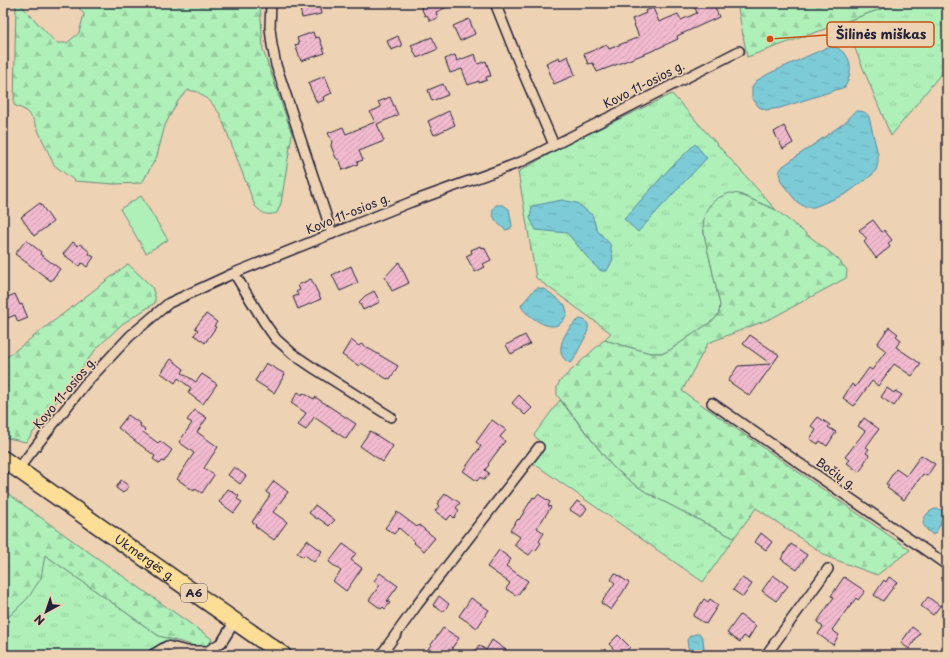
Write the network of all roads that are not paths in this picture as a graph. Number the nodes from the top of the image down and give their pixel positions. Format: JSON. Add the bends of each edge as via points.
{"nodes":[{"id":1,"x":271,"y":3,"type":"edge"},
{"id":2,"x":495,"y":3,"type":"edge"},
{"id":3,"x":739,"y":51,"type":"dead end"},
{"id":4,"x":554,"y":145,"type":"junction"},
{"id":5,"x":332,"y":234,"type":"junction"},
{"id":6,"x":234,"y":273,"type":"junction"},
{"id":7,"x":712,"y":403,"type":"dead end"},
{"id":8,"x":391,"y":417,"type":"dead end"},
{"id":9,"x":539,"y":447,"type":"dead end"},
{"id":10,"x":3,"y":459,"type":"edge"},
{"id":11,"x":18,"y":469,"type":"junction"},
{"id":12,"x":947,"y":565,"type":"edge"},
{"id":13,"x":828,"y":570,"type":"dead end"},
{"id":14,"x":235,"y":621,"type":"junction"},
{"id":15,"x":152,"y":655,"type":"edge"},
{"id":16,"x":283,"y":655,"type":"edge"},
{"id":17,"x":381,"y":655,"type":"edge"},
{"id":18,"x":766,"y":655,"type":"edge"}],
"edges":[{"from":1,"to":5,"type":"street","via":[[270,28],[276,65]]},
{"from":2,"to":4,"type":"street"},
{"from":3,"to":4,"type":"street","name":"Kovo 11-osios g."},
{"from":4,"to":5,"type":"street","name":"Kovo 11-osios g.","via":[[521,162]]},
{"from":5,"to":6,"type":"street","name":"Kovo 11-osios g."},
{"from":6,"to":8,"type":"street","via":[[276,339],[315,369]]},
{"from":6,"to":11,"type":"street","name":"Kovo 11-osios g.","via":[[169,303],[130,336],[85,384]]},
{"from":7,"to":12,"type":"street","name":"Bočių g."},
{"from":9,"to":17,"type":"street"},
{"from":10,"to":11,"type":"highway","number":"A6"},
{"from":11,"to":14,"type":"highway","name":"Ukmergės g.","number":"A6"},
{"from":13,"to":18,"type":"street"},
{"from":14,"to":15,"type":"street","via":[[222,642],[208,651],[187,651],[167,646]]},
{"from":14,"to":16,"type":"highway","name":"Ukmergės g.","number":"A6"}]}
